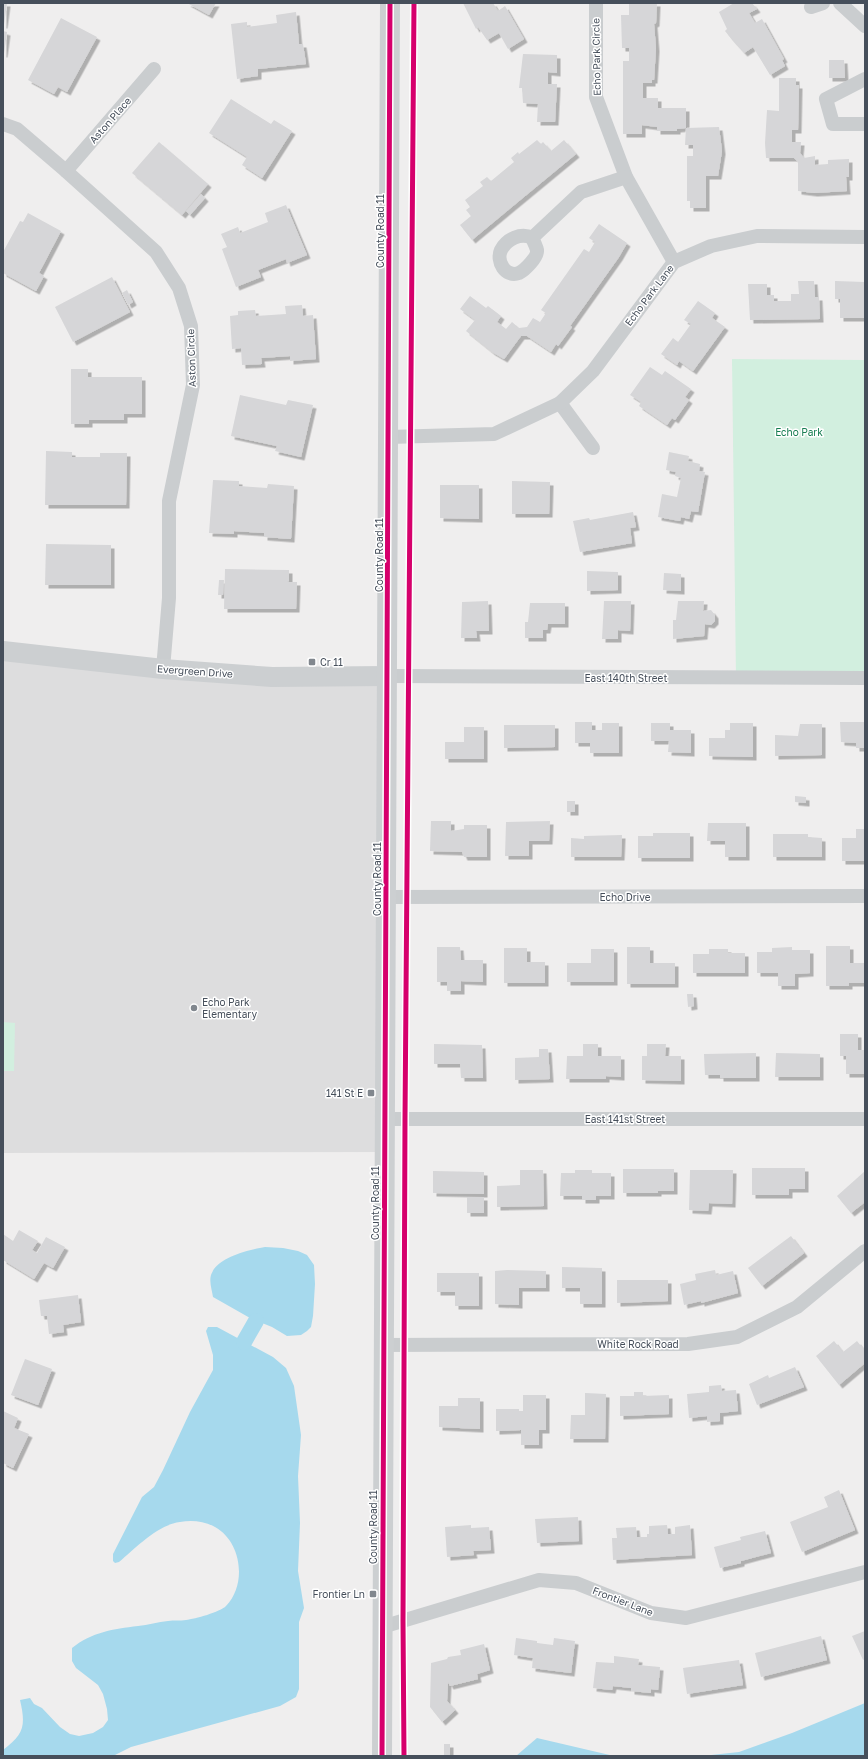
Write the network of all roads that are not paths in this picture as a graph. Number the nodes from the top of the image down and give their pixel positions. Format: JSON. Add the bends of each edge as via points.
{"nodes":[{"id":1,"x":390,"y":3,"type":"edge"},
{"id":2,"x":596,"y":3,"type":"edge"},
{"id":3,"x":840,"y":3,"type":"edge"},
{"id":4,"x":865,"y":26,"type":"edge"},
{"id":5,"x":154,"y":69,"type":"dead end"},
{"id":6,"x":865,"y":79,"type":"edge"},
{"id":7,"x":3,"y":124,"type":"edge"},
{"id":8,"x":865,"y":124,"type":"edge"},
{"id":9,"x":66,"y":171,"type":"junction"},
{"id":10,"x":626,"y":177,"type":"junction"},
{"id":11,"x":865,"y":237,"type":"edge"},
{"id":12,"x":532,"y":238,"type":"dead end"},
{"id":13,"x":674,"y":262,"type":"junction"},
{"id":14,"x":560,"y":403,"type":"junction"},
{"id":15,"x":388,"y":437,"type":"junction"},
{"id":16,"x":593,"y":448,"type":"dead end"},
{"id":17,"x":3,"y":651,"type":"edge"},
{"id":18,"x":163,"y":669,"type":"junction"},
{"id":19,"x":387,"y":676,"type":"junction"},
{"id":20,"x":865,"y":678,"type":"edge"},
{"id":21,"x":865,"y":896,"type":"edge"},
{"id":22,"x":386,"y":897,"type":"junction"},
{"id":23,"x":385,"y":1119,"type":"junction"},
{"id":24,"x":865,"y":1119,"type":"edge"},
{"id":25,"x":865,"y":1251,"type":"edge"},
{"id":26,"x":383,"y":1345,"type":"junction"},
{"id":27,"x":865,"y":1572,"type":"edge"},
{"id":28,"x":382,"y":1627,"type":"junction"},
{"id":29,"x":382,"y":1756,"type":"edge"}],
"edges":[{"from":1,"to":15,"type":"street","name":"County Road 11"},
{"from":2,"to":10,"type":"street","name":"Echo Park Circle","via":[[596,97]]},
{"from":3,"to":4,"type":"street"},
{"from":5,"to":9,"type":"street","name":"Aston Place"},
{"from":6,"to":8,"type":"street","via":[[826,99],[833,124]]},
{"from":7,"to":9,"type":"street","name":"Aston Circle","via":[[17,129]]},
{"from":9,"to":18,"type":"street","name":"Aston Circle","via":[[156,252],[179,288],[191,326],[193,385],[169,501],[169,598]]},
{"from":10,"to":12,"type":"street","via":[[581,192]]},
{"from":10,"to":13,"type":"street","name":"Echo Park Circle"},
{"from":11,"to":13,"type":"street","name":"Echo Park Lane","via":[[757,236],[711,246]]},
{"from":13,"to":14,"type":"street","name":"Echo Park Lane","via":[[593,370]]},
{"from":14,"to":15,"type":"street","name":"Echo Park Lane","via":[[494,434]]},
{"from":14,"to":16,"type":"street"},
{"from":15,"to":19,"type":"street","name":"County Road 11"},
{"from":17,"to":18,"type":"street","name":"Evergreen Drive"},
{"from":18,"to":19,"type":"street","name":"Evergreen Drive","via":[[272,677]]},
{"from":19,"to":20,"type":"street","name":"East 140th Street"},
{"from":19,"to":22,"type":"street","name":"County Road 11"},
{"from":21,"to":22,"type":"street","name":"Echo Drive"},
{"from":22,"to":23,"type":"street","name":"County Road 11"},
{"from":23,"to":24,"type":"street","name":"East 141st Street"},
{"from":23,"to":26,"type":"street","name":"County Road 11"},
{"from":25,"to":26,"type":"street","name":"White Rock Road","via":[[797,1307],[737,1337],[688,1344]]},
{"from":26,"to":28,"type":"street","name":"County Road 11"},
{"from":27,"to":28,"type":"street","name":"Frontier Lane","via":[[686,1618],[650,1613],[576,1583],[539,1580]]},
{"from":28,"to":29,"type":"street","name":"County Road 11"}]}
